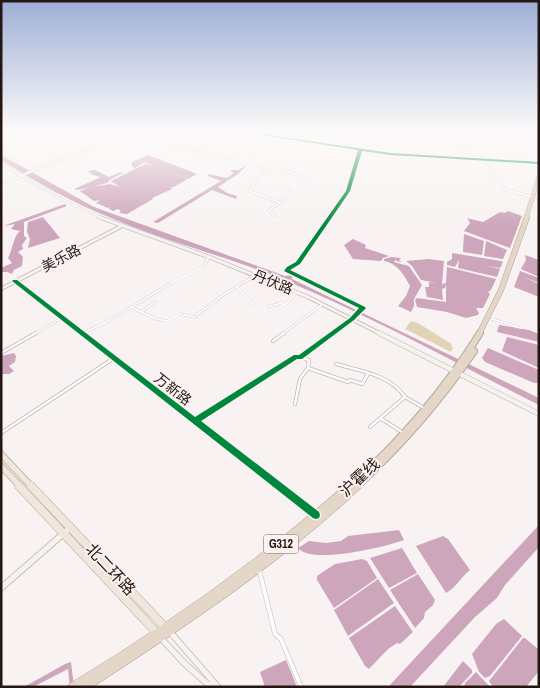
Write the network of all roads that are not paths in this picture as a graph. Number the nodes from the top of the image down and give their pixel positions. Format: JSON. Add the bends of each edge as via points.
{"nodes":[{"id":1,"x":16,"y":162,"type":"edge"},
{"id":2,"x":53,"y":162,"type":"edge"},
{"id":3,"x":240,"y":162,"type":"edge"},
{"id":4,"x":356,"y":162,"type":"edge"},
{"id":5,"x":487,"y":162,"type":"edge"},
{"id":6,"x":523,"y":162,"type":"edge"},
{"id":7,"x":539,"y":163,"type":"edge"},
{"id":8,"x":2,"y":165,"type":"edge"},
{"id":9,"x":26,"y":168,"type":"dead end"},
{"id":10,"x":268,"y":168,"type":"junction"},
{"id":11,"x":21,"y":175,"type":"junction"},
{"id":12,"x":539,"y":177,"type":"edge"},
{"id":13,"x":310,"y":180,"type":"dead end"},
{"id":14,"x":1,"y":183,"type":"edge"},
{"id":15,"x":539,"y":188,"type":"edge"},
{"id":16,"x":291,"y":189,"type":"dead end"},
{"id":17,"x":536,"y":198,"type":"edge"},
{"id":18,"x":279,"y":202,"type":"junction"},
{"id":19,"x":275,"y":216,"type":"dead end"},
{"id":20,"x":120,"y":227,"type":"junction"},
{"id":21,"x":209,"y":257,"type":"junction"},
{"id":22,"x":255,"y":275,"type":"junction"},
{"id":23,"x":15,"y":282,"type":"junction"},
{"id":24,"x":236,"y":287,"type":"junction"},
{"id":25,"x":1,"y":289,"type":"edge"},
{"id":26,"x":297,"y":292,"type":"junction"},
{"id":27,"x":155,"y":302,"type":"dead end"},
{"id":28,"x":253,"y":304,"type":"dead end"},
{"id":29,"x":323,"y":304,"type":"junction"},
{"id":30,"x":131,"y":307,"type":"junction"},
{"id":31,"x":268,"y":307,"type":"dead end"},
{"id":32,"x":141,"y":312,"type":"junction"},
{"id":33,"x":62,"y":318,"type":"junction"},
{"id":34,"x":353,"y":318,"type":"junction"},
{"id":35,"x":492,"y":319,"type":"junction"},
{"id":36,"x":520,"y":328,"type":"dead end"},
{"id":37,"x":82,"y":334,"type":"junction"},
{"id":38,"x":272,"y":341,"type":"dead end"},
{"id":39,"x":1,"y":353,"type":"edge"},
{"id":40,"x":300,"y":357,"type":"junction"},
{"id":41,"x":114,"y":358,"type":"junction"},
{"id":42,"x":336,"y":364,"type":"dead end"},
{"id":43,"x":461,"y":366,"type":"junction"},
{"id":44,"x":308,"y":368,"type":"junction"},
{"id":45,"x":368,"y":374,"type":"junction"},
{"id":46,"x":405,"y":397,"type":"junction"},
{"id":47,"x":295,"y":404,"type":"dead end"},
{"id":48,"x":427,"y":411,"type":"junction"},
{"id":49,"x":539,"y":414,"type":"edge"},
{"id":50,"x":380,"y":418,"type":"junction"},
{"id":51,"x":195,"y":421,"type":"junction"},
{"id":52,"x":370,"y":427,"type":"dead end"},
{"id":53,"x":1,"y":433,"type":"edge"},
{"id":54,"x":404,"y":433,"type":"junction"},
{"id":55,"x":1,"y":454,"type":"edge"},
{"id":56,"x":1,"y":466,"type":"edge"},
{"id":57,"x":316,"y":515,"type":"junction"},
{"id":58,"x":71,"y":527,"type":"junction"},
{"id":59,"x":64,"y":534,"type":"junction"},
{"id":60,"x":259,"y":568,"type":"junction"},
{"id":61,"x":1,"y":588,"type":"edge"},
{"id":62,"x":168,"y":630,"type":"junction"},
{"id":63,"x":159,"y":636,"type":"junction"},
{"id":64,"x":72,"y":687,"type":"edge"},
{"id":65,"x":85,"y":687,"type":"edge"},
{"id":66,"x":211,"y":687,"type":"edge"},
{"id":67,"x":218,"y":687,"type":"edge"},
{"id":68,"x":301,"y":687,"type":"edge"}],
"edges":[{"from":1,"to":9,"type":"street"},
{"from":2,"to":11,"type":"main road"},
{"from":3,"to":10,"type":"street"},
{"from":4,"to":34,"type":"street","via":[[348,190],[298,263],[288,271],[363,308]]},
{"from":5,"to":17,"type":"street","via":[[504,189]]},
{"from":6,"to":7,"type":"main road"},
{"from":8,"to":11,"type":"main road","name":"丹伏路"},
{"from":10,"to":13,"type":"street"},
{"from":10,"to":18,"type":"street","via":[[249,191]]},
{"from":11,"to":14,"type":"street"},
{"from":11,"to":20,"type":"main road","name":"丹伏路","via":[[63,200]]},
{"from":12,"to":17,"type":"highway","name":"沪霍线","number":"G312"},
{"from":15,"to":17,"type":"highway","name":"沪霍线","number":"G312"},
{"from":16,"to":18,"type":"street"},
{"from":17,"to":35,"type":"highway","name":"沪霍线","number":"G312","via":[[508,284]]},
{"from":17,"to":43,"type":"highway","name":"沪霍线","number":"G312","via":[[498,300]]},
{"from":18,"to":19,"type":"street","via":[[268,211]]},
{"from":20,"to":21,"type":"main road","name":"丹伏路"},
{"from":20,"to":23,"type":"main road","name":"美乐路"},
{"from":21,"to":22,"type":"main road","name":"丹伏路"},
{"from":21,"to":30,"type":"street","via":[[202,266]]},
{"from":22,"to":24,"type":"street"},
{"from":22,"to":26,"type":"main road","name":"丹伏路"},
{"from":23,"to":25,"type":"main road","name":"美乐路"},
{"from":23,"to":33,"type":"main road","name":"万新路"},
{"from":24,"to":28,"type":"street"},
{"from":24,"to":32,"type":"street","via":[[194,317],[182,312],[167,321]]},
{"from":26,"to":29,"type":"main road","name":"丹伏路"},
{"from":26,"to":31,"type":"street","via":[[285,305]]},
{"from":27,"to":32,"type":"street"},
{"from":29,"to":34,"type":"main road","name":"丹伏路"},
{"from":29,"to":38,"type":"street"},
{"from":30,"to":32,"type":"street"},
{"from":30,"to":37,"type":"street"},
{"from":33,"to":37,"type":"main road","name":"万新路"},
{"from":33,"to":39,"type":"street"},
{"from":34,"to":40,"type":"street"},
{"from":34,"to":43,"type":"main road","name":"丹伏路"},
{"from":35,"to":36,"type":"street"},
{"from":35,"to":43,"type":"highway","name":"沪霍线","number":"G312"},
{"from":37,"to":41,"type":"main road","name":"万新路"},
{"from":40,"to":44,"type":"street","via":[[309,360]]},
{"from":40,"to":51,"type":"street"},
{"from":41,"to":51,"type":"main road","name":"万新路"},
{"from":41,"to":53,"type":"street"},
{"from":42,"to":45,"type":"street"},
{"from":43,"to":48,"type":"highway","name":"沪霍线","number":"G312"},
{"from":43,"to":49,"type":"main road","name":"丹伏路"},
{"from":44,"to":45,"type":"street","via":[[362,384]]},
{"from":44,"to":47,"type":"street","via":[[300,379]]},
{"from":45,"to":46,"type":"street","via":[[398,387]]},
{"from":46,"to":48,"type":"street"},
{"from":46,"to":50,"type":"street"},
{"from":48,"to":54,"type":"highway","name":"沪霍线","number":"G312"},
{"from":48,"to":60,"type":"highway","name":"沪霍线","number":"G312","via":[[360,483]]},
{"from":50,"to":52,"type":"street"},
{"from":50,"to":54,"type":"street"},
{"from":51,"to":57,"type":"main road","name":"万新路"},
{"from":54,"to":57,"type":"highway","name":"沪霍线","number":"G312"},
{"from":55,"to":58,"type":"main road","name":"北二环路"},
{"from":56,"to":59,"type":"main road","name":"北二环路"},
{"from":57,"to":62,"type":"highway","name":"沪霍线","number":"G312"},
{"from":58,"to":59,"type":"main road"},
{"from":58,"to":62,"type":"main road","name":"北二环路"},
{"from":59,"to":61,"type":"main road"},
{"from":59,"to":63,"type":"main road","name":"北二环路"},
{"from":60,"to":62,"type":"highway","name":"沪霍线","number":"G312"},
{"from":60,"to":68,"type":"street","via":[[275,634],[281,639]]},
{"from":62,"to":63,"type":"highway","name":"沪霍线","number":"G312"},
{"from":62,"to":67,"type":"main road","name":"北二环路"},
{"from":63,"to":64,"type":"highway","name":"沪霍线","number":"G312"},
{"from":63,"to":65,"type":"highway","name":"沪霍线","number":"G312"},
{"from":63,"to":66,"type":"main road","name":"北二环路"}]}
